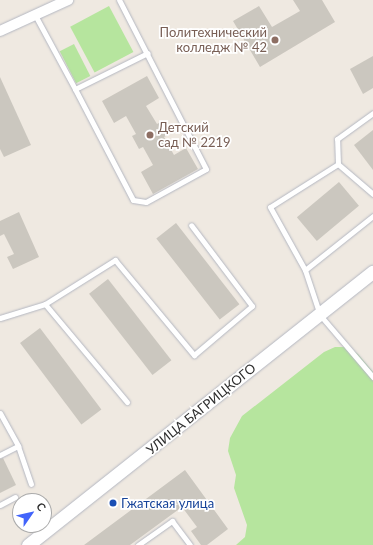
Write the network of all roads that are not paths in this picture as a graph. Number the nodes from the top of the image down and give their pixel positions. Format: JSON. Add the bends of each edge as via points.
{"nodes":[{"id":1,"x":68,"y":0,"type":"edge"},
{"id":2,"x":119,"y":0,"type":"edge"},
{"id":3,"x":35,"y":15,"type":"junction"},
{"id":4,"x":0,"y":31,"type":"edge"},
{"id":5,"x":148,"y":53,"type":"junction"},
{"id":6,"x":75,"y":89,"type":"junction"},
{"id":7,"x":373,"y":113,"type":"edge"},
{"id":8,"x":338,"y":164,"type":"junction"},
{"id":9,"x":372,"y":190,"type":"edge"},
{"id":10,"x":373,"y":216,"type":"edge"},
{"id":11,"x":191,"y":225,"type":"dead end"},
{"id":12,"x":305,"y":270,"type":"junction"},
{"id":13,"x":373,"y":272,"type":"edge"},
{"id":14,"x":45,"y":304,"type":"junction"},
{"id":15,"x":320,"y":315,"type":"junction"},
{"id":16,"x":0,"y":318,"type":"edge"},
{"id":17,"x":373,"y":377,"type":"edge"},
{"id":18,"x":127,"y":402,"type":"dead end"},
{"id":19,"x":0,"y":413,"type":"edge"},
{"id":20,"x":18,"y":446,"type":"junction"},
{"id":21,"x":0,"y":455,"type":"edge"},
{"id":22,"x":31,"y":484,"type":"dead end"},
{"id":23,"x":12,"y":499,"type":"edge"},
{"id":24,"x":0,"y":505,"type":"edge"},
{"id":25,"x":28,"y":545,"type":"edge"},
{"id":26,"x":138,"y":545,"type":"edge"},
{"id":27,"x":190,"y":545,"type":"edge"}],
"edges":[{"from":1,"to":3,"type":"street"},
{"from":2,"to":5,"type":"lane"},
{"from":3,"to":4,"type":"street"},
{"from":3,"to":6,"type":"lane"},
{"from":5,"to":6,"type":"lane"},
{"from":5,"to":6,"type":"lane","via":[[206,169],[146,202],[134,200]]},
{"from":7,"to":8,"type":"lane","via":[[337,139]]},
{"from":8,"to":9,"type":"lane"},
{"from":8,"to":12,"type":"lane","via":[[270,207]]},
{"from":10,"to":12,"type":"lane"},
{"from":11,"to":14,"type":"lane","via":[[252,306],[194,355],[115,260]]},
{"from":12,"to":15,"type":"lane"},
{"from":13,"to":15,"type":"street","name":"УЛИЦА БАГРИЦКОГО"},
{"from":14,"to":16,"type":"lane"},
{"from":14,"to":18,"type":"lane"},
{"from":15,"to":17,"type":"lane"},
{"from":15,"to":25,"type":"street","name":"УЛИЦА БАГРИЦКОГО"},
{"from":19,"to":20,"type":"lane"},
{"from":20,"to":21,"type":"lane"},
{"from":20,"to":22,"type":"lane"},
{"from":23,"to":24,"type":"lane"},
{"from":26,"to":27,"type":"lane","via":[[172,520]]}]}
